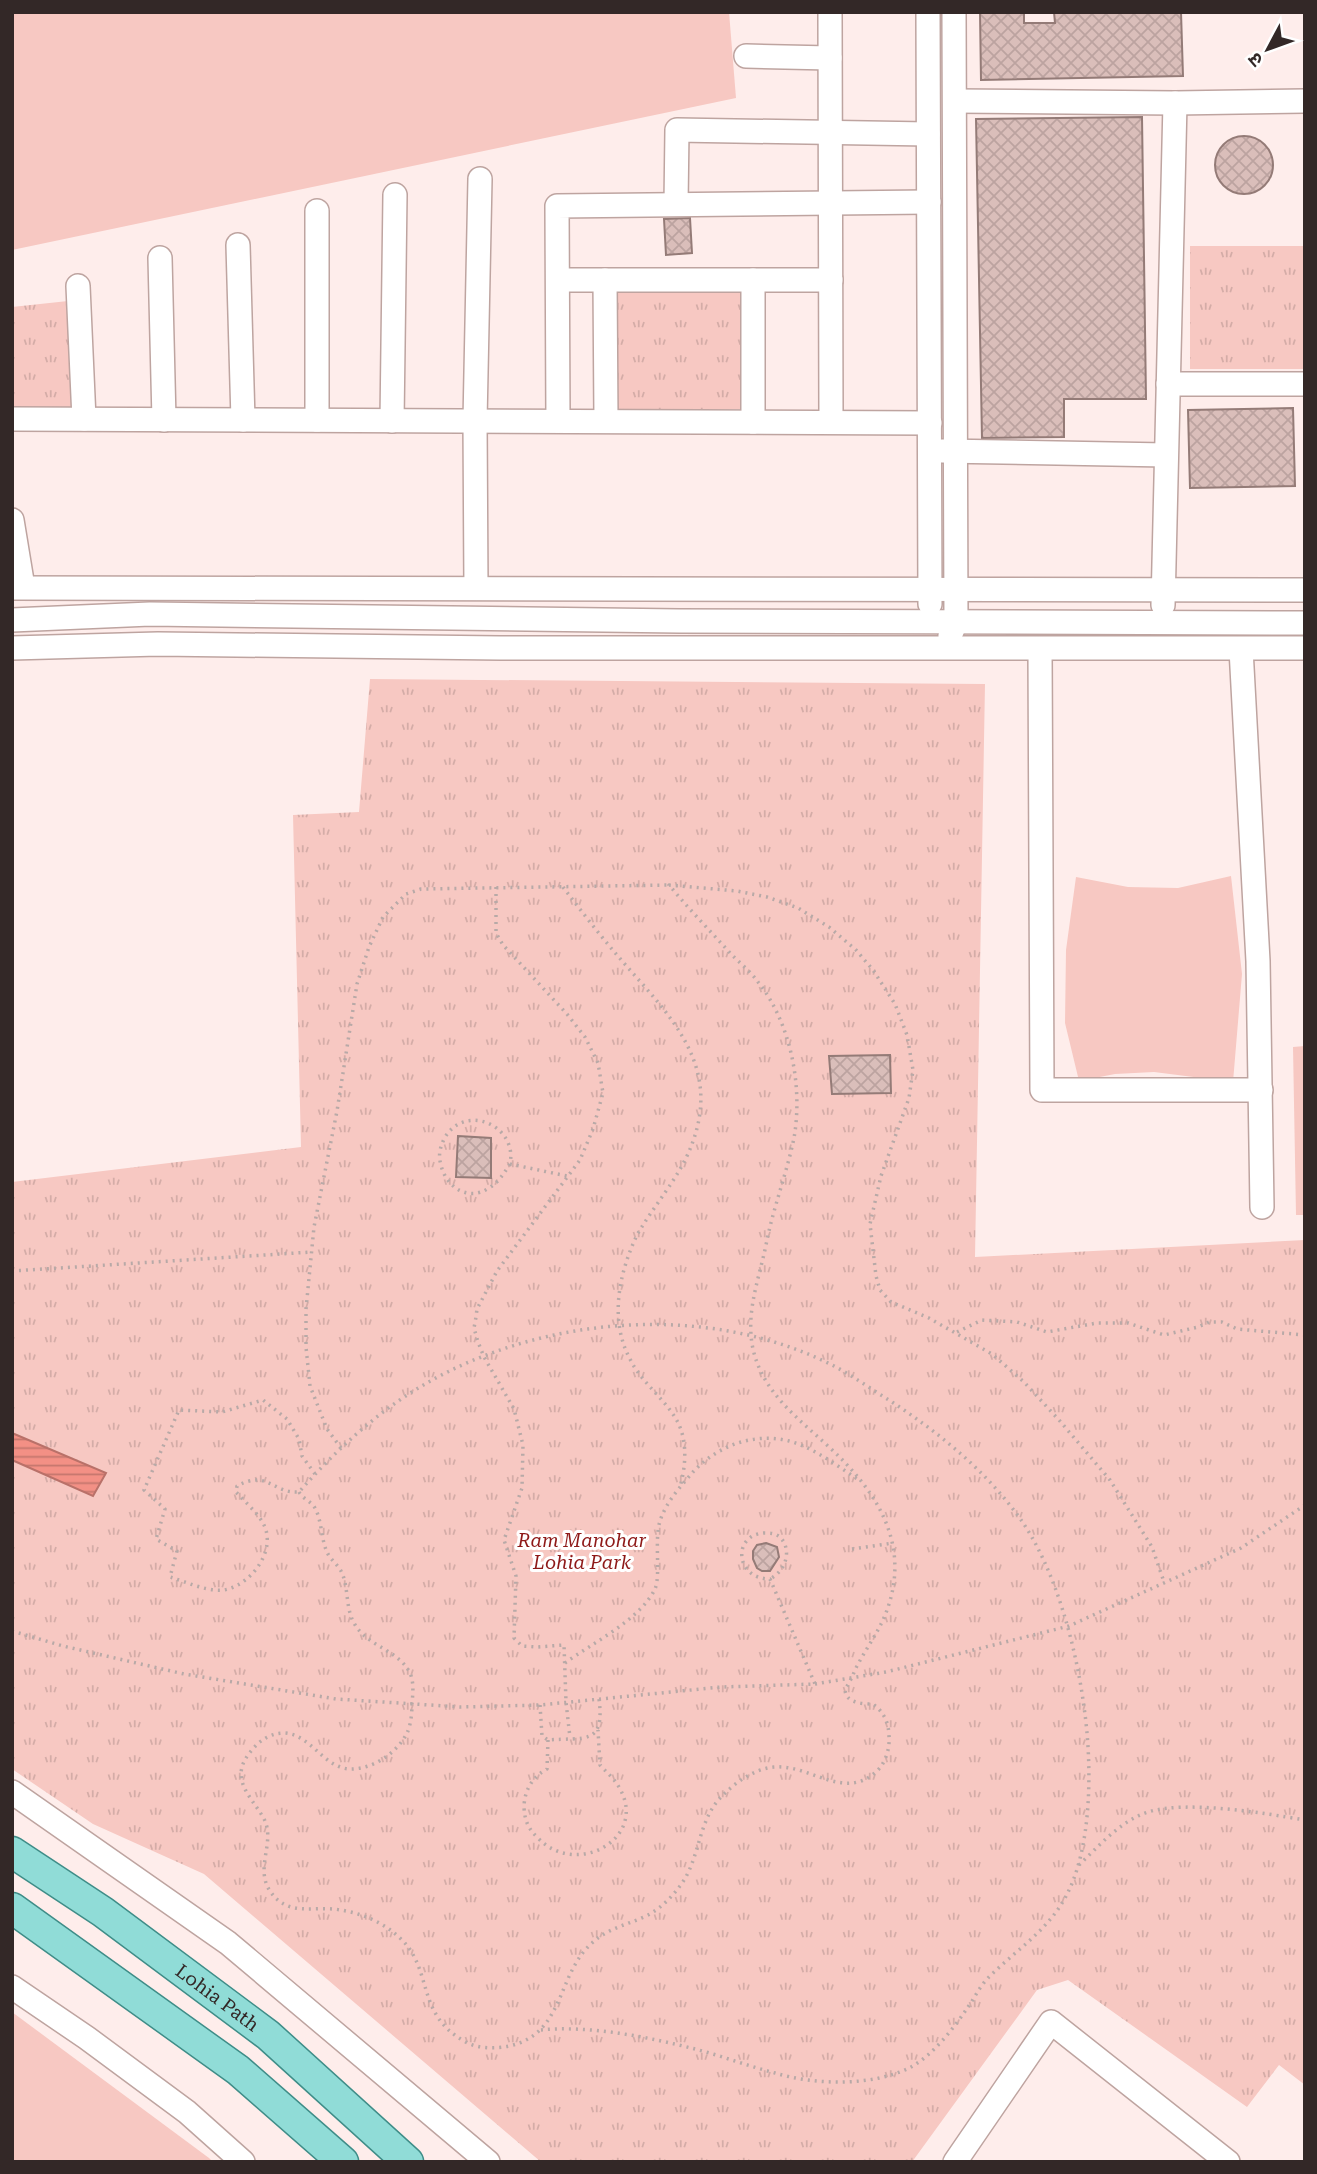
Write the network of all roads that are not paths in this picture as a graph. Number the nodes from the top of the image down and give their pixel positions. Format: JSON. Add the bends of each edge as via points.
{"nodes":[{"id":1,"x":830,"y":12,"type":"edge"},
{"id":2,"x":928,"y":12,"type":"edge"},
{"id":3,"x":954,"y":12,"type":"edge"},
{"id":4,"x":746,"y":56,"type":"dead end"},
{"id":5,"x":830,"y":58,"type":"junction"},
{"id":6,"x":955,"y":101,"type":"junction"},
{"id":7,"x":1305,"y":101,"type":"edge"},
{"id":8,"x":1175,"y":103,"type":"junction"},
{"id":9,"x":830,"y":133,"type":"junction"},
{"id":10,"x":928,"y":134,"type":"junction"},
{"id":11,"x":480,"y":179,"type":"dead end"},
{"id":12,"x":394,"y":195,"type":"dead end"},
{"id":13,"x":929,"y":202,"type":"junction"},
{"id":14,"x":831,"y":203,"type":"junction"},
{"id":15,"x":676,"y":204,"type":"junction"},
{"id":16,"x":317,"y":211,"type":"dead end"},
{"id":17,"x":238,"y":245,"type":"dead end"},
{"id":18,"x":160,"y":258,"type":"dead end"},
{"id":19,"x":558,"y":280,"type":"junction"},
{"id":20,"x":605,"y":280,"type":"junction"},
{"id":21,"x":754,"y":280,"type":"junction"},
{"id":22,"x":831,"y":280,"type":"junction"},
{"id":23,"x":78,"y":286,"type":"dead end"},
{"id":24,"x":1168,"y":384,"type":"junction"},
{"id":25,"x":1305,"y":384,"type":"edge"},
{"id":26,"x":12,"y":419,"type":"edge"},
{"id":27,"x":85,"y":419,"type":"junction"},
{"id":28,"x":164,"y":420,"type":"junction"},
{"id":29,"x":243,"y":420,"type":"junction"},
{"id":30,"x":317,"y":420,"type":"junction"},
{"id":31,"x":392,"y":421,"type":"junction"},
{"id":32,"x":475,"y":421,"type":"junction"},
{"id":33,"x":558,"y":421,"type":"junction"},
{"id":34,"x":606,"y":421,"type":"junction"},
{"id":35,"x":753,"y":422,"type":"junction"},
{"id":36,"x":831,"y":422,"type":"junction"},
{"id":37,"x":930,"y":422,"type":"junction"},
{"id":38,"x":930,"y":450,"type":"junction"},
{"id":39,"x":956,"y":451,"type":"junction"},
{"id":40,"x":1166,"y":455,"type":"junction"},
{"id":41,"x":12,"y":520,"type":"edge"},
{"id":42,"x":18,"y":587,"type":"edge"},
{"id":43,"x":476,"y":589,"type":"junction"},
{"id":44,"x":930,"y":590,"type":"junction"},
{"id":45,"x":956,"y":590,"type":"junction"},
{"id":46,"x":1163,"y":590,"type":"junction"},
{"id":47,"x":1305,"y":590,"type":"edge"},
{"id":48,"x":12,"y":620,"type":"edge"},
{"id":49,"x":931,"y":622,"type":"junction"},
{"id":50,"x":956,"y":622,"type":"junction"},
{"id":51,"x":1162,"y":622,"type":"junction"},
{"id":52,"x":1305,"y":623,"type":"edge"},
{"id":53,"x":12,"y":648,"type":"edge"},
{"id":54,"x":1305,"y":648,"type":"edge"},
{"id":55,"x":944,"y":649,"type":"junction"},
{"id":56,"x":1040,"y":649,"type":"junction"},
{"id":57,"x":1241,"y":649,"type":"junction"},
{"id":58,"x":1261,"y":1090,"type":"junction"},
{"id":59,"x":1262,"y":1207,"type":"dead end"},
{"id":60,"x":12,"y":1792,"type":"edge"},
{"id":61,"x":12,"y":1852,"type":"edge"},
{"id":62,"x":12,"y":1908,"type":"edge"},
{"id":63,"x":12,"y":1987,"type":"edge"},
{"id":64,"x":1218,"y":2159,"type":"edge"},
{"id":65,"x":243,"y":2162,"type":"edge"},
{"id":66,"x":343,"y":2162,"type":"edge"},
{"id":67,"x":408,"y":2162,"type":"edge"},
{"id":68,"x":488,"y":2162,"type":"edge"},
{"id":69,"x":955,"y":2162,"type":"edge"}],
"edges":[{"from":1,"to":5,"type":"street"},
{"from":2,"to":10,"type":"street"},
{"from":3,"to":6,"type":"street"},
{"from":4,"to":5,"type":"street"},
{"from":5,"to":9,"type":"street"},
{"from":6,"to":8,"type":"street"},
{"from":6,"to":39,"type":"street"},
{"from":7,"to":8,"type":"street"},
{"from":8,"to":24,"type":"street"},
{"from":9,"to":10,"type":"street"},
{"from":9,"to":14,"type":"street"},
{"from":9,"to":15,"type":"street","via":[[677,130]]},
{"from":10,"to":13,"type":"street"},
{"from":11,"to":32,"type":"street"},
{"from":12,"to":31,"type":"street"},
{"from":13,"to":14,"type":"street"},
{"from":13,"to":37,"type":"street"},
{"from":14,"to":15,"type":"street"},
{"from":14,"to":22,"type":"street"},
{"from":15,"to":19,"type":"street","via":[[557,206]]},
{"from":16,"to":30,"type":"street"},
{"from":17,"to":29,"type":"street"},
{"from":18,"to":28,"type":"street"},
{"from":19,"to":20,"type":"street"},
{"from":19,"to":33,"type":"street"},
{"from":20,"to":21,"type":"street"},
{"from":20,"to":34,"type":"street"},
{"from":21,"to":22,"type":"street"},
{"from":21,"to":35,"type":"street"},
{"from":22,"to":36,"type":"street"},
{"from":23,"to":27,"type":"street"},
{"from":24,"to":25,"type":"street"},
{"from":24,"to":40,"type":"street"},
{"from":26,"to":27,"type":"street"},
{"from":27,"to":28,"type":"street"},
{"from":28,"to":29,"type":"street"},
{"from":29,"to":30,"type":"street"},
{"from":30,"to":31,"type":"street"},
{"from":31,"to":32,"type":"street"},
{"from":32,"to":33,"type":"street"},
{"from":32,"to":43,"type":"street"},
{"from":33,"to":34,"type":"street"},
{"from":34,"to":35,"type":"street"},
{"from":35,"to":36,"type":"street"},
{"from":36,"to":37,"type":"street"},
{"from":37,"to":38,"type":"street"},
{"from":38,"to":39,"type":"street"},
{"from":38,"to":44,"type":"street"},
{"from":39,"to":40,"type":"street"},
{"from":39,"to":45,"type":"street"},
{"from":40,"to":46,"type":"street"},
{"from":41,"to":42,"type":"street"},
{"from":42,"to":43,"type":"street"},
{"from":43,"to":44,"type":"street"},
{"from":44,"to":45,"type":"street"},
{"from":44,"to":49,"type":"street"},
{"from":45,"to":46,"type":"street"},
{"from":45,"to":50,"type":"street"},
{"from":46,"to":47,"type":"street"},
{"from":46,"to":51,"type":"street"},
{"from":48,"to":49,"type":"street","via":[[150,614]]},
{"from":49,"to":50,"type":"street"},
{"from":49,"to":55,"type":"street"},
{"from":50,"to":51,"type":"street"},
{"from":50,"to":55,"type":"street"},
{"from":51,"to":52,"type":"street"},
{"from":53,"to":55,"type":"street","via":[[158,644]]},
{"from":54,"to":57,"type":"street"},
{"from":55,"to":56,"type":"street"},
{"from":56,"to":57,"type":"street"},
{"from":56,"to":58,"type":"street","via":[[1042,1090]]},
{"from":57,"to":58,"type":"street"},
{"from":58,"to":59,"type":"street"},
{"from":60,"to":68,"type":"street","via":[[228,1943]]},
{"from":61,"to":67,"type":"main road","name":"Lohia Path","via":[[268,2035]]},
{"from":62,"to":66,"type":"main road","via":[[238,2070]]},
{"from":63,"to":65,"type":"street","via":[[187,2112]]},
{"from":64,"to":69,"type":"street","via":[[1051,2022]]}]}
